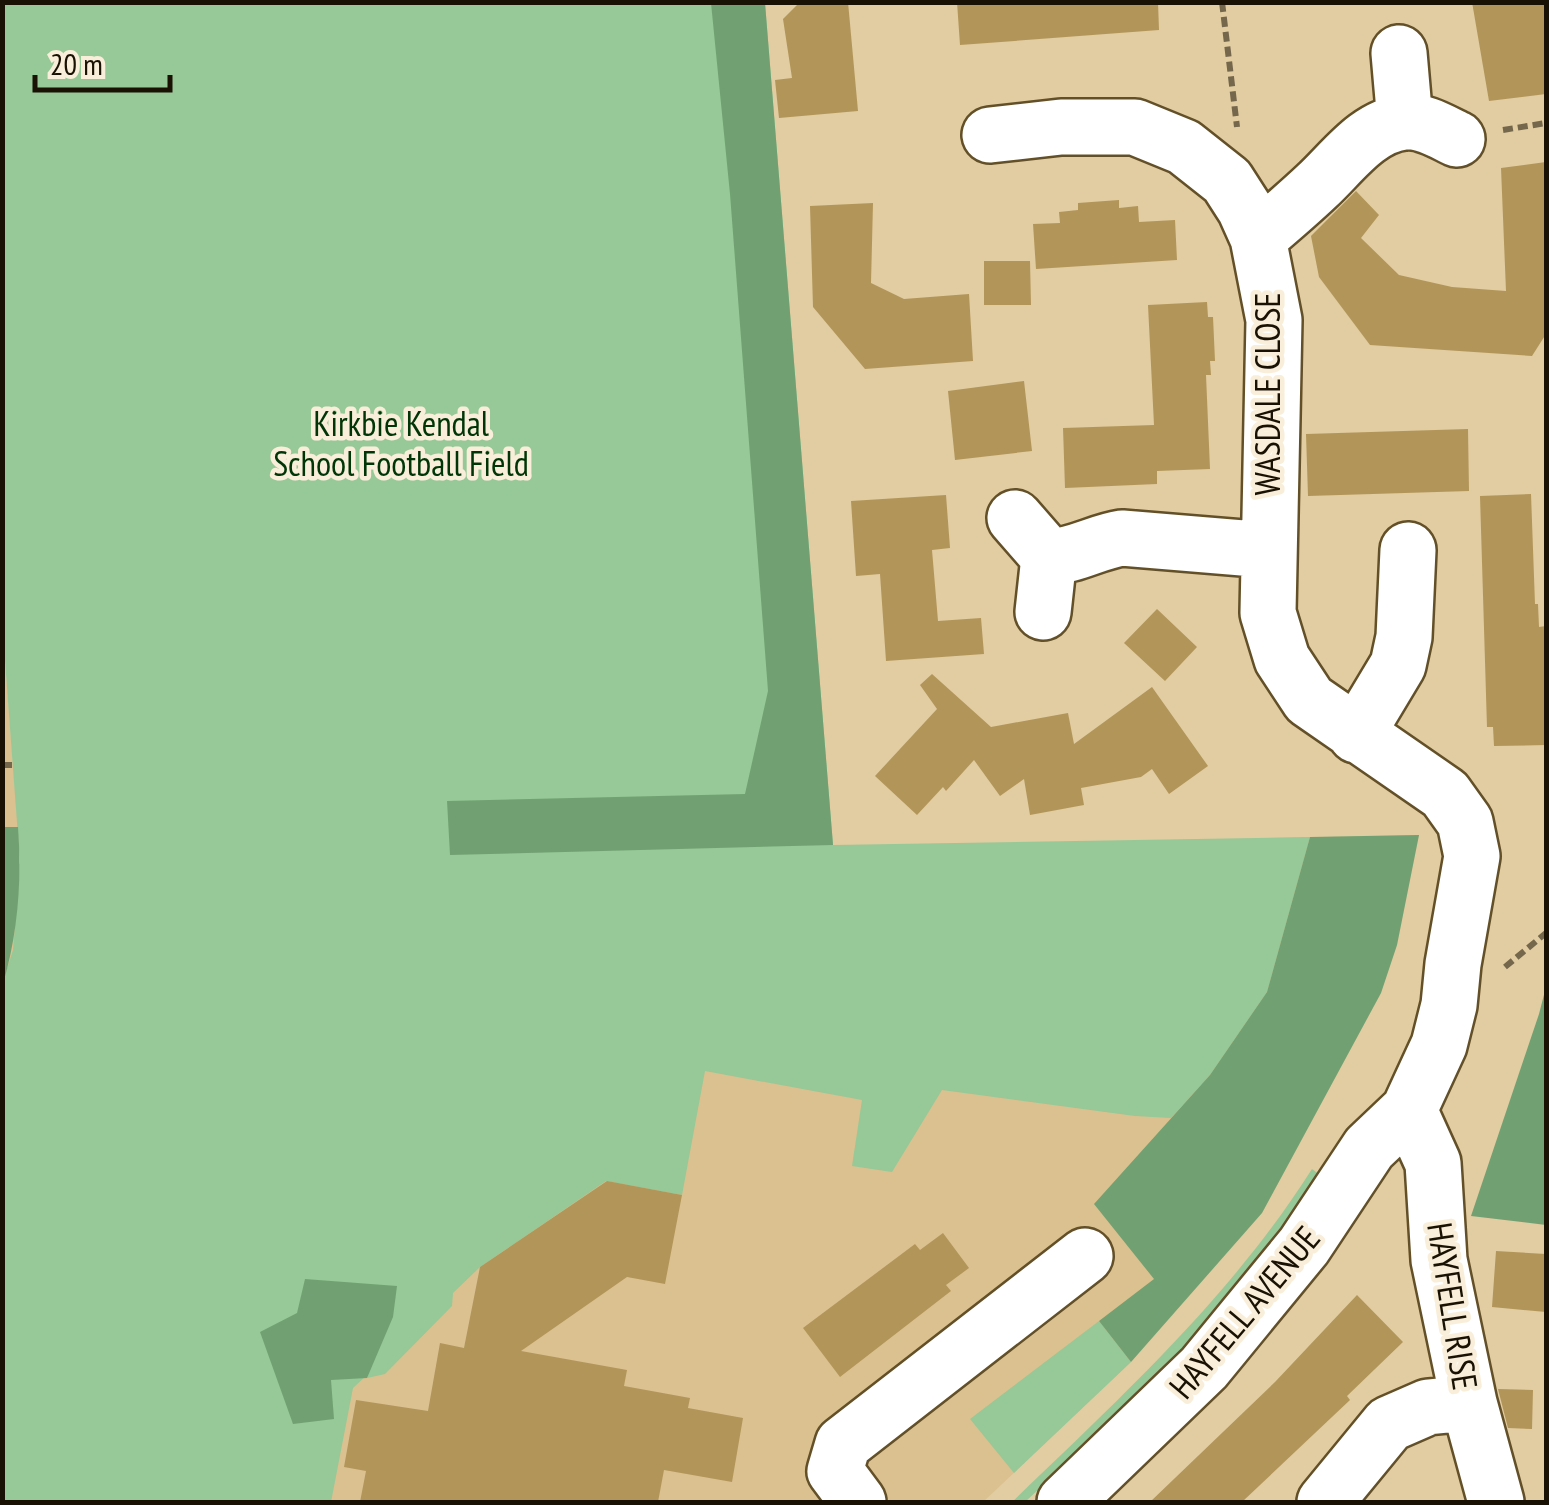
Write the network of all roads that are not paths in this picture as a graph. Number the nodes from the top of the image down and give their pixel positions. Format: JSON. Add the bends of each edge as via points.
{"nodes":[{"id":1,"x":1399,"y":54,"type":"dead end"},
{"id":2,"x":1405,"y":122,"type":"junction"},
{"id":3,"x":990,"y":135,"type":"dead end"},
{"id":4,"x":1457,"y":139,"type":"dead end"},
{"id":5,"x":1258,"y":238,"type":"junction"},
{"id":6,"x":1267,"y":550,"type":"junction"},
{"id":7,"x":1408,"y":550,"type":"dead end"},
{"id":8,"x":1043,"y":612,"type":"dead end"},
{"id":9,"x":1356,"y":735,"type":"junction"},
{"id":10,"x":1409,"y":1110,"type":"junction"},
{"id":11,"x":1085,"y":1256,"type":"dead end"},
{"id":12,"x":1468,"y":1403,"type":"junction"},
{"id":13,"x":858,"y":1502,"type":"edge"},
{"id":14,"x":1066,"y":1502,"type":"edge"},
{"id":15,"x":1325,"y":1502,"type":"edge"},
{"id":16,"x":1496,"y":1502,"type":"edge"}],
"edges":[{"from":1,"to":2,"type":"street"},
{"from":2,"to":4,"type":"street"},
{"from":2,"to":5,"type":"street","via":[[1348,152]]},
{"from":3,"to":5,"type":"street","name":"WASDALE CLOSE","via":[[1135,126],[1184,148],[1227,181]]},
{"from":5,"to":6,"type":"street","name":"WASDALE CLOSE","via":[[1274,320]]},
{"from":6,"to":8,"type":"street","name":"WASDALE CLOSE","via":[[1122,538],[1064,556],[1032,538]]},
{"from":6,"to":9,"type":"street","name":"WASDALE CLOSE","via":[[1268,613],[1282,660],[1309,700]]},
{"from":7,"to":9,"type":"street","via":[[1398,666]]},
{"from":9,"to":10,"type":"street","name":"WASDALE CLOSE","via":[[1444,794],[1464,822],[1472,856],[1439,1045]]},
{"from":10,"to":12,"type":"street","name":"HAYFELL RISE","via":[[1433,1164],[1439,1260]]},
{"from":10,"to":14,"type":"street","name":"HAYFELL AVENUE","via":[[1369,1148],[1304,1246],[1204,1368]]},
{"from":11,"to":13,"type":"street","via":[[843,1444],[835,1471]]},
{"from":12,"to":15,"type":"street","via":[[1428,1407],[1389,1424]]},
{"from":12,"to":16,"type":"street","name":"HAYFELL RISE"}]}
